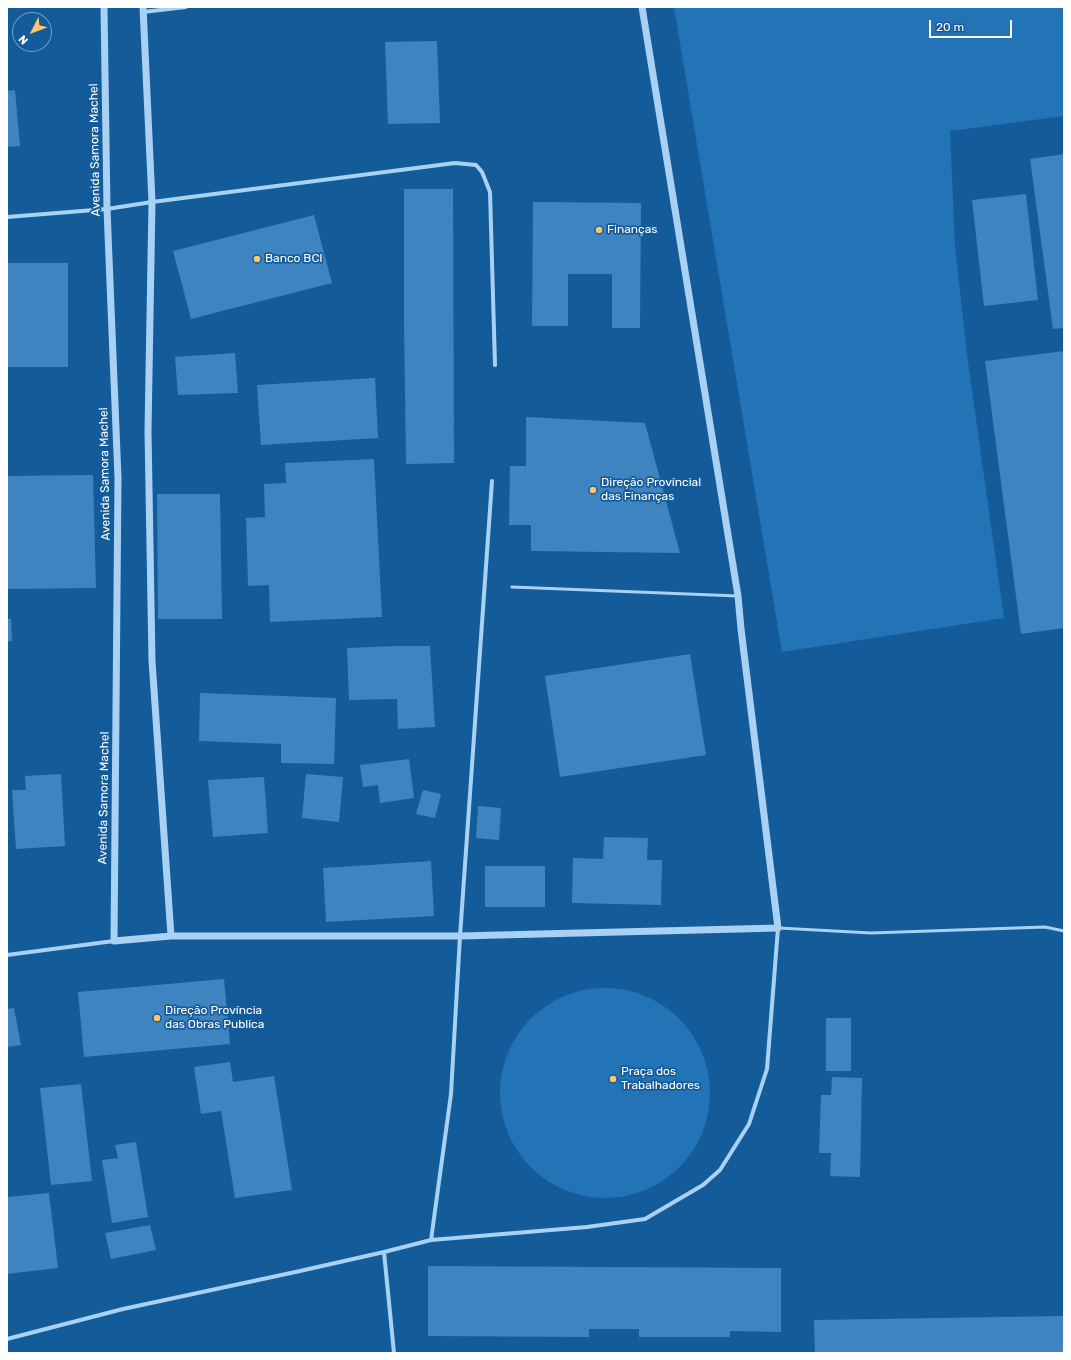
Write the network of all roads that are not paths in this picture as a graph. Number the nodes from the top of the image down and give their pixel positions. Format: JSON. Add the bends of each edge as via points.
{"nodes":[{"id":1,"x":104,"y":7,"type":"edge"},
{"id":2,"x":186,"y":7,"type":"edge"},
{"id":3,"x":642,"y":7,"type":"edge"},
{"id":4,"x":143,"y":9,"type":"edge"},
{"id":5,"x":152,"y":202,"type":"junction"},
{"id":6,"x":107,"y":209,"type":"junction"},
{"id":7,"x":7,"y":217,"type":"edge"},
{"id":8,"x":495,"y":365,"type":"dead end"},
{"id":9,"x":492,"y":481,"type":"dead end"},
{"id":10,"x":512,"y":588,"type":"dead end"},
{"id":11,"x":738,"y":596,"type":"junction"},
{"id":12,"x":778,"y":928,"type":"junction"},
{"id":13,"x":1064,"y":931,"type":"edge"},
{"id":14,"x":171,"y":936,"type":"junction"},
{"id":15,"x":460,"y":936,"type":"junction"},
{"id":16,"x":114,"y":941,"type":"junction"},
{"id":17,"x":7,"y":955,"type":"edge"},
{"id":18,"x":431,"y":1240,"type":"junction"},
{"id":19,"x":384,"y":1252,"type":"junction"},
{"id":20,"x":7,"y":1339,"type":"edge"},
{"id":21,"x":394,"y":1353,"type":"edge"}],
"edges":[{"from":1,"to":6,"type":"street","name":"Avenida Samora Machel"},
{"from":2,"to":4,"type":"street"},
{"from":3,"to":11,"type":"street"},
{"from":4,"to":5,"type":"street"},
{"from":5,"to":6,"type":"street"},
{"from":5,"to":8,"type":"street","via":[[455,162],[476,165],[482,172],[490,192]]},
{"from":5,"to":14,"type":"street","via":[[148,431],[152,661]]},
{"from":6,"to":7,"type":"street"},
{"from":6,"to":16,"type":"street","name":"Avenida Samora Machel","via":[[118,478]]},
{"from":9,"to":15,"type":"street"},
{"from":10,"to":11,"type":"lane"},
{"from":11,"to":12,"type":"street"},
{"from":12,"to":13,"type":"lane","via":[[871,933],[1045,927]]},
{"from":12,"to":15,"type":"street"},
{"from":12,"to":18,"type":"street","via":[[767,1069],[749,1124],[720,1170],[703,1185],[645,1219]]},
{"from":14,"to":15,"type":"street"},
{"from":14,"to":16,"type":"street"},
{"from":15,"to":18,"type":"street","via":[[451,1094]]},
{"from":16,"to":17,"type":"street"},
{"from":18,"to":19,"type":"street"},
{"from":19,"to":20,"type":"street","via":[[123,1309]]},
{"from":19,"to":21,"type":"street"}]}
